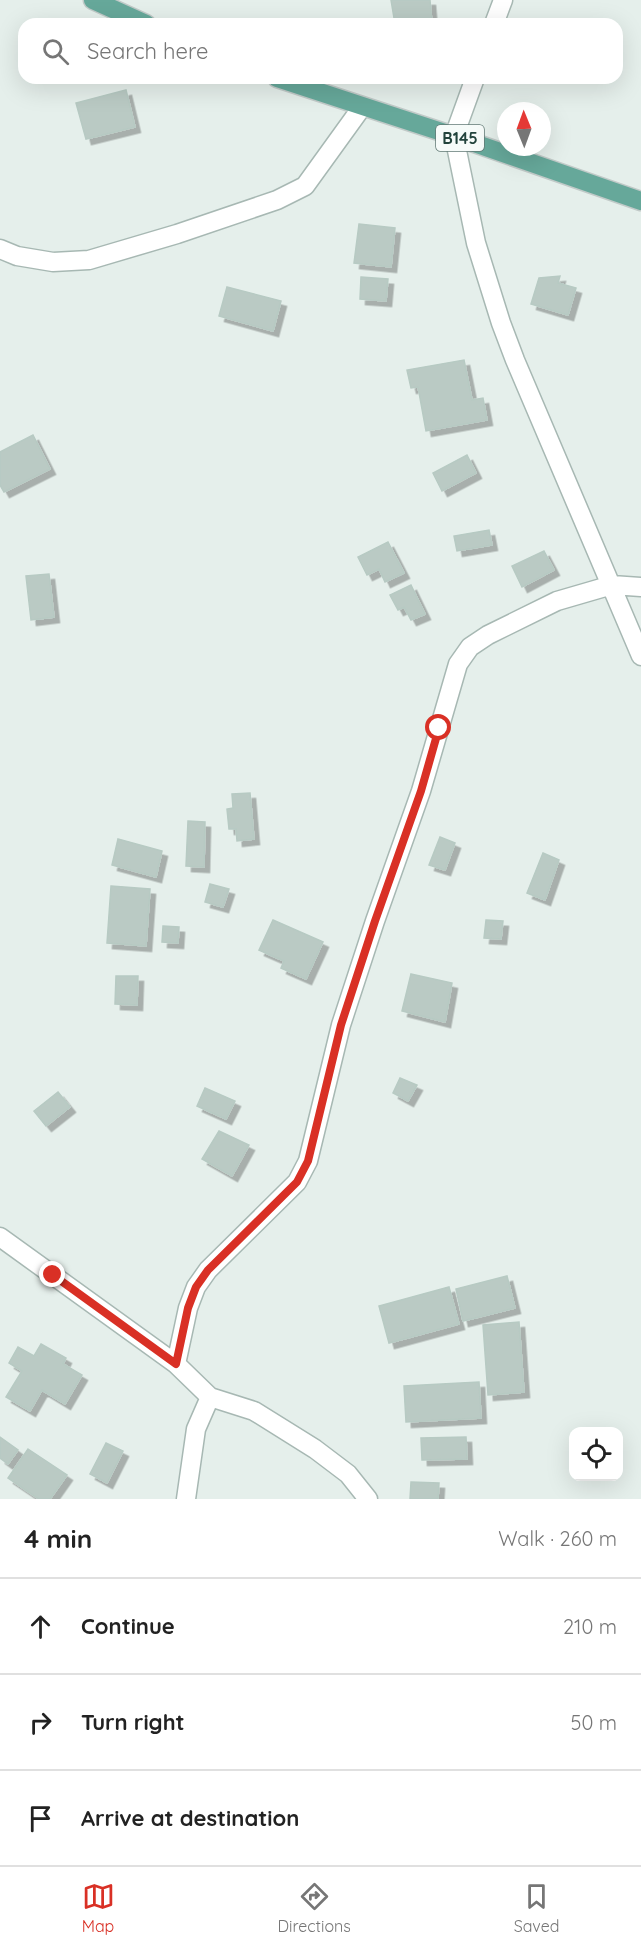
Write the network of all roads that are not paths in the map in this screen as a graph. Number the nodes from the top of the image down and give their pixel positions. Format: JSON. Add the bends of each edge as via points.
{"nodes":[{"id":1,"x":93,"y":0,"type":"edge"},
{"id":2,"x":503,"y":0,"type":"edge"},
{"id":3,"x":133,"y":18,"type":"edge"},
{"id":4,"x":496,"y":18,"type":"edge"},
{"id":5,"x":295,"y":84,"type":"edge"},
{"id":6,"x":473,"y":84,"type":"edge"},
{"id":7,"x":362,"y":107,"type":"junction"},
{"id":8,"x":454,"y":136,"type":"junction"},
{"id":9,"x":641,"y":201,"type":"edge"},
{"id":10,"x":0,"y":249,"type":"edge"},
{"id":11,"x":612,"y":585,"type":"junction"},
{"id":12,"x":641,"y":587,"type":"edge"},
{"id":13,"x":641,"y":656,"type":"edge"},
{"id":14,"x":0,"y":1237,"type":"edge"},
{"id":15,"x":176,"y":1364,"type":"junction"},
{"id":16,"x":210,"y":1397,"type":"junction"},
{"id":17,"x":186,"y":1499,"type":"edge"},
{"id":18,"x":368,"y":1499,"type":"edge"}],
"edges":[{"from":1,"to":3,"type":"main road"},
{"from":2,"to":4,"type":"street"},
{"from":5,"to":7,"type":"main road","number":"B145"},
{"from":6,"to":8,"type":"street"},
{"from":7,"to":8,"type":"main road","number":"B145"},
{"from":7,"to":10,"type":"street","via":[[305,186],[277,200],[89,260],[53,262]]},
{"from":8,"to":9,"type":"main road","number":"B145"},
{"from":8,"to":11,"type":"street","via":[[476,243],[501,323]]},
{"from":11,"to":12,"type":"street"},
{"from":11,"to":13,"type":"street"},
{"from":11,"to":15,"type":"street","via":[[557,601],[488,635],[470,647],[458,664],[421,791],[341,1025],[308,1161],[297,1182],[208,1270],[196,1287]]},
{"from":14,"to":15,"type":"street"},
{"from":15,"to":16,"type":"street"},
{"from":16,"to":17,"type":"street","via":[[196,1429]]},
{"from":16,"to":18,"type":"street","via":[[254,1411],[315,1449],[348,1474]]}]}
